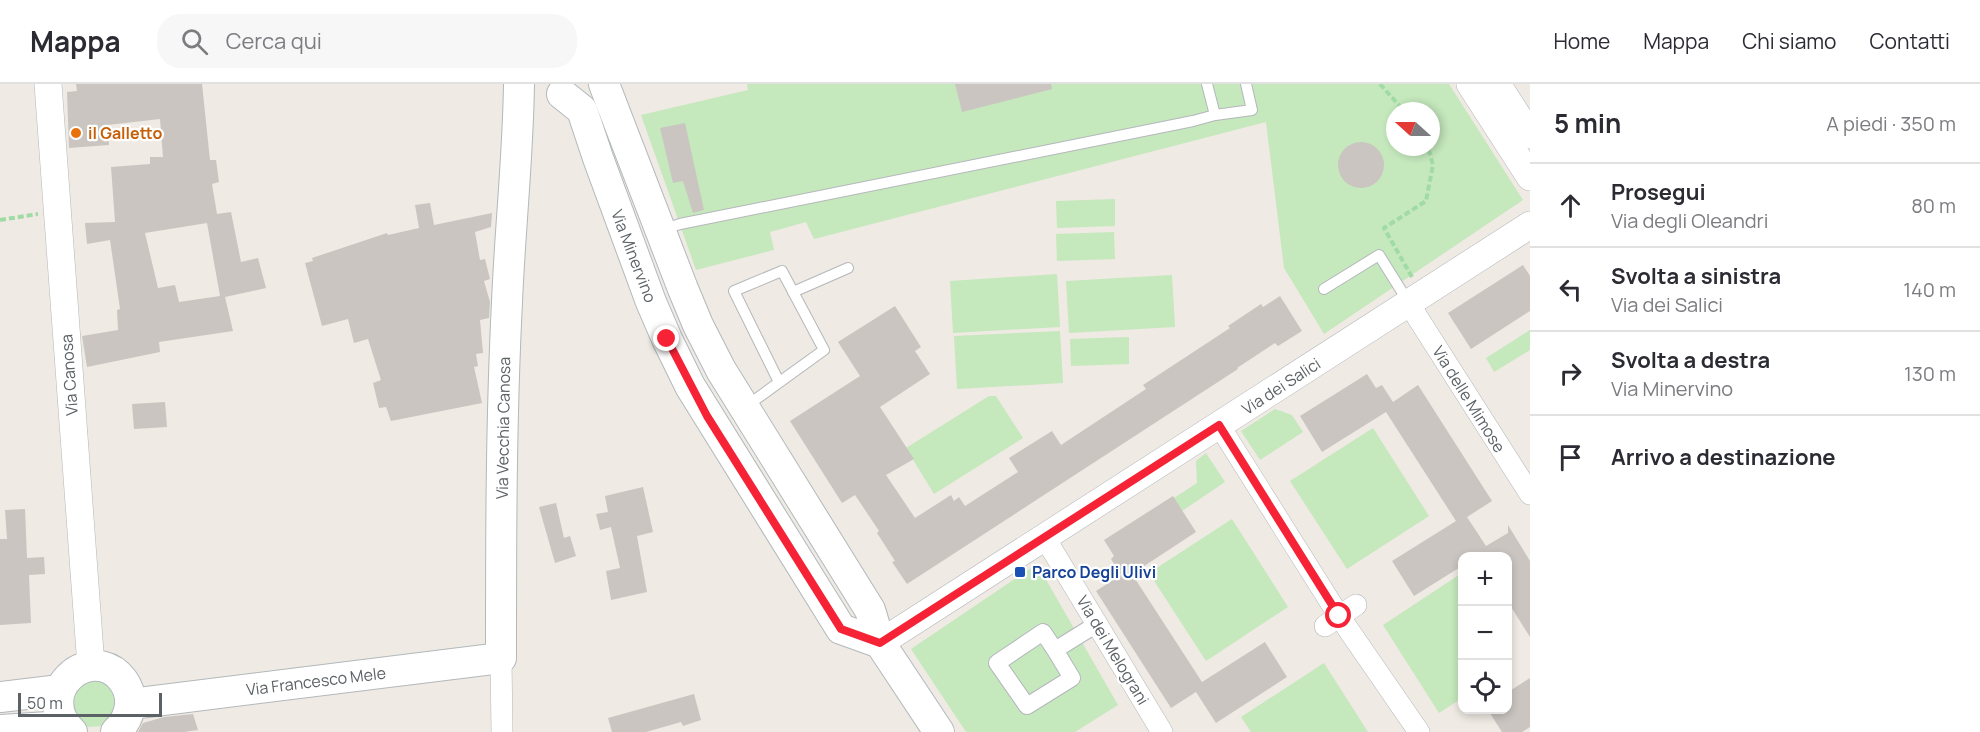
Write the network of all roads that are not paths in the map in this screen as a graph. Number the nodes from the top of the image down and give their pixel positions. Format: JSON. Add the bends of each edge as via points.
{"nodes":[{"id":1,"x":48,"y":84,"type":"edge"},
{"id":2,"x":604,"y":84,"type":"edge"},
{"id":3,"x":1207,"y":84,"type":"edge"},
{"id":4,"x":1246,"y":84,"type":"edge"},
{"id":5,"x":1470,"y":84,"type":"edge"},
{"id":6,"x":1497,"y":84,"type":"edge"},
{"id":7,"x":550,"y":88,"type":"edge"},
{"id":8,"x":1215,"y":115,"type":"junction"},
{"id":9,"x":1530,"y":135,"type":"edge"},
{"id":10,"x":1530,"y":177,"type":"edge"},
{"id":11,"x":1530,"y":225,"type":"edge"},
{"id":12,"x":660,"y":230,"type":"junction"},
{"id":13,"x":848,"y":268,"type":"dead end"},
{"id":14,"x":1323,"y":289,"type":"dead end"},
{"id":15,"x":793,"y":292,"type":"junction"},
{"id":16,"x":1412,"y":292,"type":"junction"},
{"id":17,"x":779,"y":382,"type":"junction"},
{"id":18,"x":745,"y":408,"type":"junction"},
{"id":19,"x":1219,"y":425,"type":"junction"},
{"id":20,"x":1530,"y":494,"type":"edge"},
{"id":21,"x":1045,"y":538,"type":"junction"},
{"id":22,"x":1097,"y":624,"type":"junction"},
{"id":23,"x":880,"y":643,"type":"junction"},
{"id":24,"x":1054,"y":650,"type":"junction"},
{"id":25,"x":501,"y":658,"type":"junction"},
{"id":26,"x":91,"y":666,"type":"junction"},
{"id":27,"x":60,"y":690,"type":"junction"},
{"id":28,"x":0,"y":698,"type":"edge"},
{"id":29,"x":131,"y":704,"type":"junction"},
{"id":30,"x":68,"y":729,"type":"edge"},
{"id":31,"x":0,"y":730,"type":"edge"},
{"id":32,"x":116,"y":732,"type":"edge"},
{"id":33,"x":502,"y":732,"type":"edge"},
{"id":34,"x":939,"y":732,"type":"edge"},
{"id":35,"x":1162,"y":732,"type":"edge"},
{"id":36,"x":1419,"y":732,"type":"edge"}],
"edges":[{"from":1,"to":26,"type":"street","name":"Via Canosa"},
{"from":2,"to":12,"type":"main road","name":"Via Minervino"},
{"from":3,"to":8,"type":"lane"},
{"from":4,"to":8,"type":"lane","via":[[1252,110]]},
{"from":5,"to":10,"type":"street"},
{"from":6,"to":9,"type":"street"},
{"from":7,"to":23,"type":"main road","name":"Via Minervino","via":[[582,110],[651,302],[701,406],[841,629]]},
{"from":7,"to":25,"type":"main road","name":"Via Vecchia Canosa","via":[[528,104],[519,124],[501,452]]},
{"from":8,"to":12,"type":"lane"},
{"from":11,"to":16,"type":"street","name":"Via dei Salici"},
{"from":12,"to":18,"type":"main road","name":"Via Minervino","via":[[698,325]]},
{"from":13,"to":15,"type":"lane"},
{"from":14,"to":16,"type":"lane","via":[[1379,255]]},
{"from":15,"to":17,"type":"lane","via":[[824,350]]},
{"from":15,"to":17,"type":"lane","via":[[782,271],[734,291]]},
{"from":16,"to":19,"type":"street","name":"Via dei Salici"},
{"from":16,"to":20,"type":"street","name":"Via delle Mimose"},
{"from":17,"to":18,"type":"lane"},
{"from":18,"to":23,"type":"main road","name":"Via Minervino","via":[[870,610]]},
{"from":19,"to":21,"type":"street","name":"Via dei Salici"},
{"from":19,"to":36,"type":"street"},
{"from":21,"to":22,"type":"street","name":"Via dei Melograni"},
{"from":21,"to":23,"type":"street","name":"Via dei Salici"},
{"from":22,"to":24,"type":"street"},
{"from":22,"to":35,"type":"street","name":"Via dei Melograni"},
{"from":23,"to":34,"type":"main road","name":"Via Minervino"},
{"from":24,"to":24,"type":"street","via":[[1043,632],[997,663],[1027,706],[1072,678]]},
{"from":25,"to":29,"type":"main road","name":"Via Francesco Mele"},
{"from":25,"to":33,"type":"street","name":"Via Vecchia Canosa"},
{"from":26,"to":27,"type":"main road","via":[[72,674]]},
{"from":26,"to":29,"type":"main road","via":[[115,673],[130,693]]},
{"from":27,"to":28,"type":"main road"},
{"from":27,"to":30,"type":"main road","via":[[60,714]]},
{"from":29,"to":32,"type":"main road","via":[[124,725]]},
{"from":30,"to":31,"type":"main road"}]}
